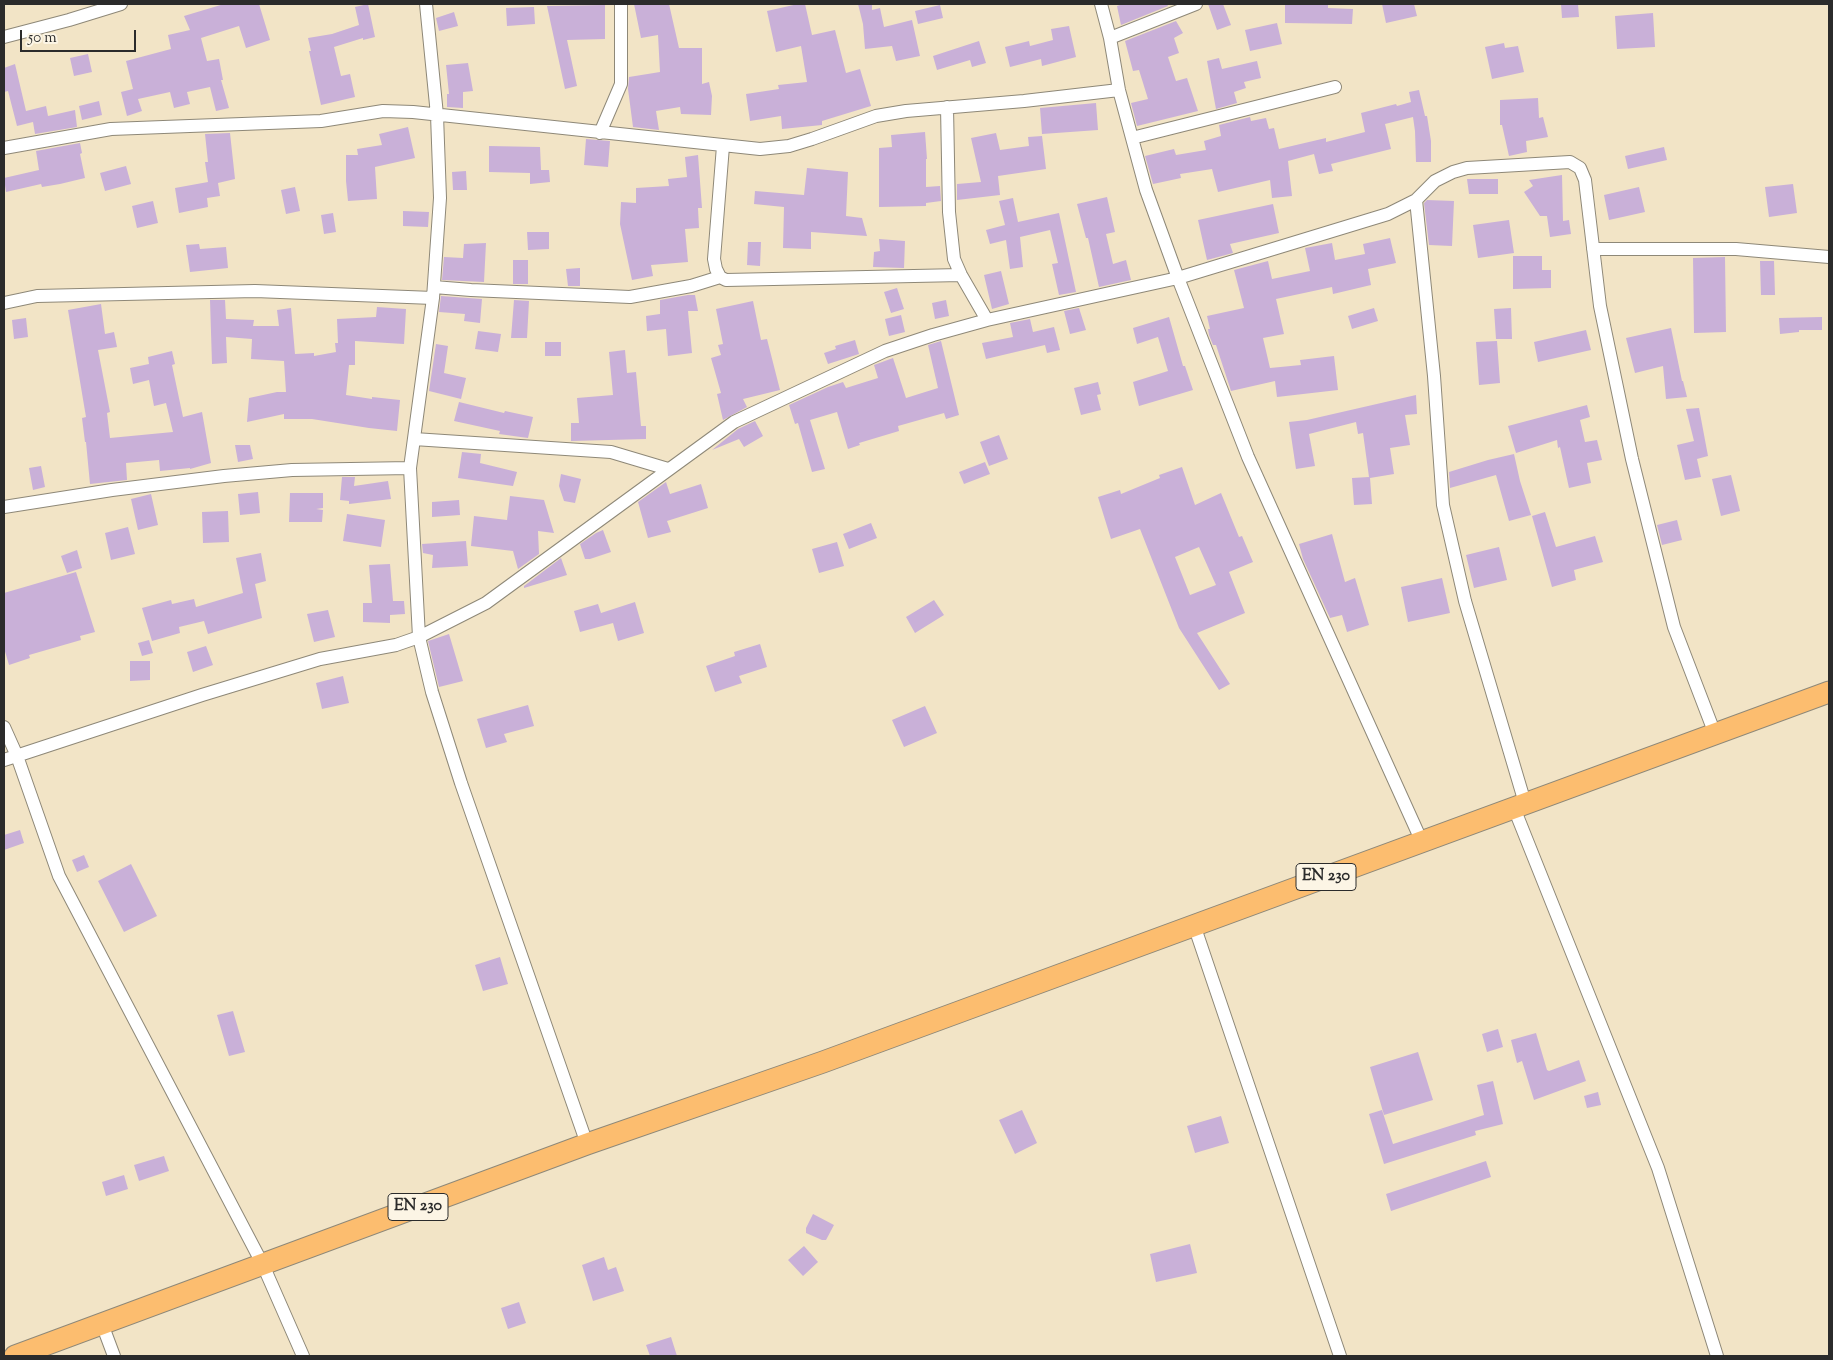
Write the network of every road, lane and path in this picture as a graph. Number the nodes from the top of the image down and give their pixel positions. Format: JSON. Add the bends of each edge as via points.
{"nodes":[{"id":1,"x":121,"y":4,"type":"edge"},
{"id":2,"x":426,"y":4,"type":"edge"},
{"id":3,"x":621,"y":4,"type":"edge"},
{"id":4,"x":1101,"y":4,"type":"edge"},
{"id":5,"x":1196,"y":4,"type":"edge"},
{"id":6,"x":4,"y":37,"type":"edge"},
{"id":7,"x":1110,"y":38,"type":"junction"},
{"id":8,"x":1335,"y":87,"type":"dead end"},
{"id":9,"x":1119,"y":90,"type":"junction"},
{"id":10,"x":947,"y":107,"type":"junction"},
{"id":11,"x":437,"y":115,"type":"junction"},
{"id":12,"x":600,"y":133,"type":"junction"},
{"id":13,"x":1132,"y":138,"type":"junction"},
{"id":14,"x":723,"y":146,"type":"junction"},
{"id":15,"x":4,"y":148,"type":"edge"},
{"id":16,"x":1416,"y":200,"type":"junction"},
{"id":17,"x":1593,"y":249,"type":"junction"},
{"id":18,"x":1829,"y":257,"type":"edge"},
{"id":19,"x":961,"y":275,"type":"junction"},
{"id":20,"x":720,"y":277,"type":"junction"},
{"id":21,"x":1178,"y":278,"type":"junction"},
{"id":22,"x":433,"y":292,"type":"junction"},
{"id":23,"x":4,"y":303,"type":"edge"},
{"id":24,"x":987,"y":320,"type":"junction"},
{"id":25,"x":414,"y":440,"type":"junction"},
{"id":26,"x":410,"y":468,"type":"junction"},
{"id":27,"x":668,"y":469,"type":"junction"},
{"id":28,"x":4,"y":506,"type":"edge"},
{"id":29,"x":419,"y":637,"type":"junction"},
{"id":30,"x":1829,"y":692,"type":"edge"},
{"id":31,"x":4,"y":727,"type":"edge"},
{"id":32,"x":1715,"y":734,"type":"junction"},
{"id":33,"x":16,"y":756,"type":"junction"},
{"id":34,"x":4,"y":760,"type":"edge"},
{"id":35,"x":1520,"y":806,"type":"junction"},
{"id":36,"x":1422,"y":842,"type":"junction"},
{"id":37,"x":1194,"y":925,"type":"junction"},
{"id":38,"x":587,"y":1144,"type":"junction"},
{"id":39,"x":263,"y":1265,"type":"junction"},
{"id":40,"x":102,"y":1324,"type":"junction"},
{"id":41,"x":14,"y":1356,"type":"edge"},
{"id":42,"x":114,"y":1356,"type":"edge"},
{"id":43,"x":303,"y":1356,"type":"edge"},
{"id":44,"x":1340,"y":1356,"type":"edge"},
{"id":45,"x":1717,"y":1356,"type":"edge"}],
"edges":[{"from":1,"to":6,"type":"street"},
{"from":2,"to":11,"type":"street"},
{"from":3,"to":12,"type":"street","via":[[621,84]]},
{"from":4,"to":7,"type":"street"},
{"from":5,"to":7,"type":"street"},
{"from":7,"to":9,"type":"street"},
{"from":8,"to":13,"type":"street"},
{"from":9,"to":10,"type":"street"},
{"from":9,"to":13,"type":"street"},
{"from":10,"to":14,"type":"street","via":[[876,116],[789,146],[760,149]]},
{"from":10,"to":19,"type":"street","via":[[949,212],[954,259]]},
{"from":11,"to":12,"type":"street"},
{"from":11,"to":15,"type":"street","via":[[383,111],[321,121],[111,129]]},
{"from":11,"to":22,"type":"street","via":[[440,198]]},
{"from":12,"to":14,"type":"street"},
{"from":13,"to":21,"type":"street","via":[[1146,190]]},
{"from":14,"to":20,"type":"street","via":[[714,259]]},
{"from":16,"to":17,"type":"street","via":[[1435,181],[1467,168],[1570,162],[1580,168],[1585,180]]},
{"from":16,"to":21,"type":"street","via":[[1388,214]]},
{"from":16,"to":35,"type":"street","via":[[1443,505]]},
{"from":17,"to":18,"type":"street","via":[[1736,249]]},
{"from":17,"to":32,"type":"street","via":[[1600,306],[1643,506],[1674,626]]},
{"from":19,"to":20,"type":"street","via":[[736,280]]},
{"from":19,"to":24,"type":"street"},
{"from":20,"to":22,"type":"street","via":[[630,297],[472,290]]},
{"from":21,"to":24,"type":"street"},
{"from":21,"to":36,"type":"street","via":[[1248,457]]},
{"from":22,"to":23,"type":"street","via":[[255,291],[37,296]]},
{"from":22,"to":25,"type":"street"},
{"from":24,"to":27,"type":"street","via":[[885,351],[734,422]]},
{"from":25,"to":26,"type":"street"},
{"from":25,"to":27,"type":"street","via":[[611,452]]},
{"from":26,"to":28,"type":"street","via":[[292,470],[224,476]]},
{"from":26,"to":29,"type":"street"},
{"from":27,"to":29,"type":"street","via":[[486,603]]},
{"from":29,"to":33,"type":"street","via":[[311,662]]},
{"from":29,"to":38,"type":"street","via":[[432,692],[458,774]]},
{"from":30,"to":32,"type":"main road","number":"EN 230"},
{"from":31,"to":33,"type":"street"},
{"from":32,"to":35,"type":"main road","number":"EN 230"},
{"from":33,"to":34,"type":"street"},
{"from":33,"to":39,"type":"street","via":[[59,876]]},
{"from":35,"to":36,"type":"main road","number":"EN 230"},
{"from":35,"to":45,"type":"street","via":[[1658,1168]]},
{"from":36,"to":37,"type":"main road","number":"EN 230"},
{"from":37,"to":38,"type":"main road","number":"EN 230","via":[[823,1062]]},
{"from":37,"to":44,"type":"street"},
{"from":38,"to":39,"type":"main road","number":"EN 230"},
{"from":39,"to":40,"type":"main road","number":"EN 230"},
{"from":39,"to":43,"type":"street"},
{"from":40,"to":41,"type":"main road","number":"EN 230"},
{"from":40,"to":42,"type":"street"}]}
